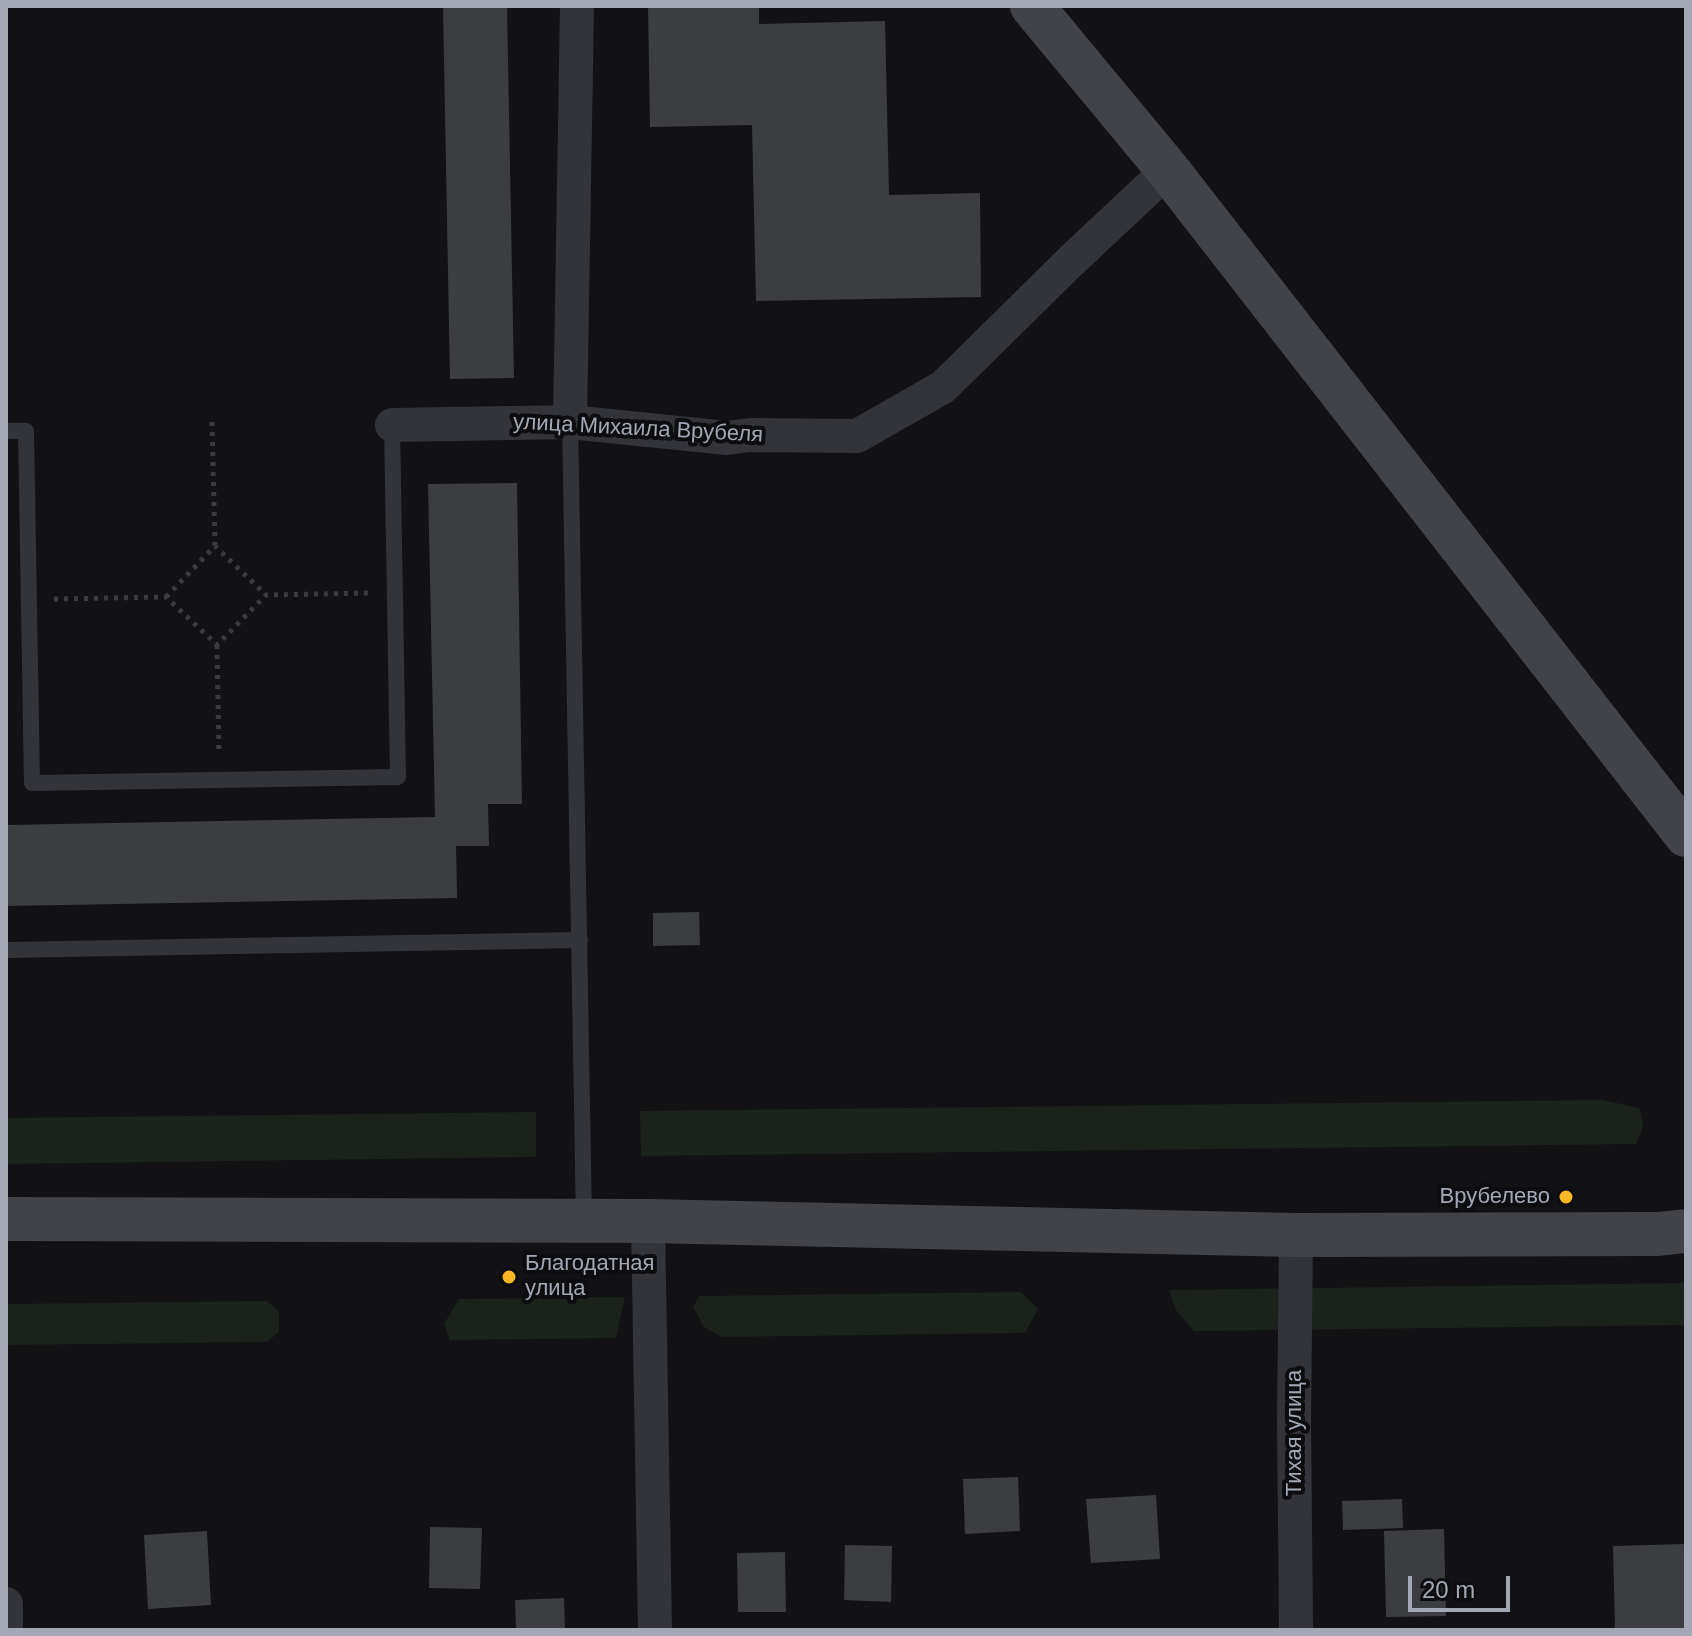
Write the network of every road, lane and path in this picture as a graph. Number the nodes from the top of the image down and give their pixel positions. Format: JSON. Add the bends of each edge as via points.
{"nodes":[{"id":1,"x":577,"y":6,"type":"edge"},
{"id":2,"x":1032,"y":6,"type":"edge"},
{"id":3,"x":1168,"y":170,"type":"junction"},
{"id":4,"x":212,"y":422,"type":"dead end"},
{"id":5,"x":570,"y":422,"type":"junction"},
{"id":6,"x":392,"y":425,"type":"joint"},
{"id":7,"x":6,"y":431,"type":"edge"},
{"id":8,"x":215,"y":546,"type":"junction"},
{"id":9,"x":394,"y":593,"type":"junction"},
{"id":10,"x":266,"y":595,"type":"junction"},
{"id":11,"x":166,"y":597,"type":"junction"},
{"id":12,"x":29,"y":599,"type":"junction"},
{"id":13,"x":217,"y":645,"type":"junction"},
{"id":14,"x":219,"y":779,"type":"junction"},
{"id":15,"x":1686,"y":835,"type":"edge"},
{"id":16,"x":580,"y":940,"type":"junction"},
{"id":17,"x":6,"y":950,"type":"edge"},
{"id":18,"x":6,"y":1219,"type":"edge"},
{"id":19,"x":648,"y":1221,"type":"junction"},
{"id":20,"x":584,"y":1222,"type":"junction"},
{"id":21,"x":1686,"y":1231,"type":"edge"},
{"id":22,"x":1296,"y":1235,"type":"junction"},
{"id":23,"x":6,"y":1604,"type":"edge"},
{"id":24,"x":6,"y":1630,"type":"edge"},
{"id":25,"x":655,"y":1630,"type":"edge"},
{"id":26,"x":1296,"y":1630,"type":"edge"}],
"edges":[{"from":1,"to":5,"type":"street"},
{"from":2,"to":3,"type":"street"},
{"from":3,"to":5,"type":"street","name":"улица Михаила Врубеля","via":[[943,387],[857,436],[727,438]]},
{"from":3,"to":15,"type":"street"},
{"from":4,"to":8,"type":"path"},
{"from":5,"to":6,"type":"street","name":"улица Михаила Врубеля"},
{"from":5,"to":16,"type":"lane"},
{"from":6,"to":9,"type":"lane"},
{"from":7,"to":12,"type":"lane","via":[[26,431]]},
{"from":8,"to":10,"type":"path"},
{"from":8,"to":11,"type":"path"},
{"from":9,"to":10,"type":"path"},
{"from":9,"to":14,"type":"lane","via":[[398,777]]},
{"from":10,"to":13,"type":"path"},
{"from":11,"to":12,"type":"path"},
{"from":11,"to":13,"type":"path"},
{"from":12,"to":14,"type":"lane","via":[[32,783]]},
{"from":13,"to":14,"type":"path"},
{"from":16,"to":17,"type":"lane"},
{"from":16,"to":20,"type":"lane"},
{"from":18,"to":20,"type":"street"},
{"from":19,"to":20,"type":"street"},
{"from":19,"to":22,"type":"street"},
{"from":19,"to":25,"type":"street"},
{"from":21,"to":22,"type":"street"},
{"from":22,"to":26,"type":"street","name":"Тихая улица"},
{"from":23,"to":24,"type":"street"}]}
